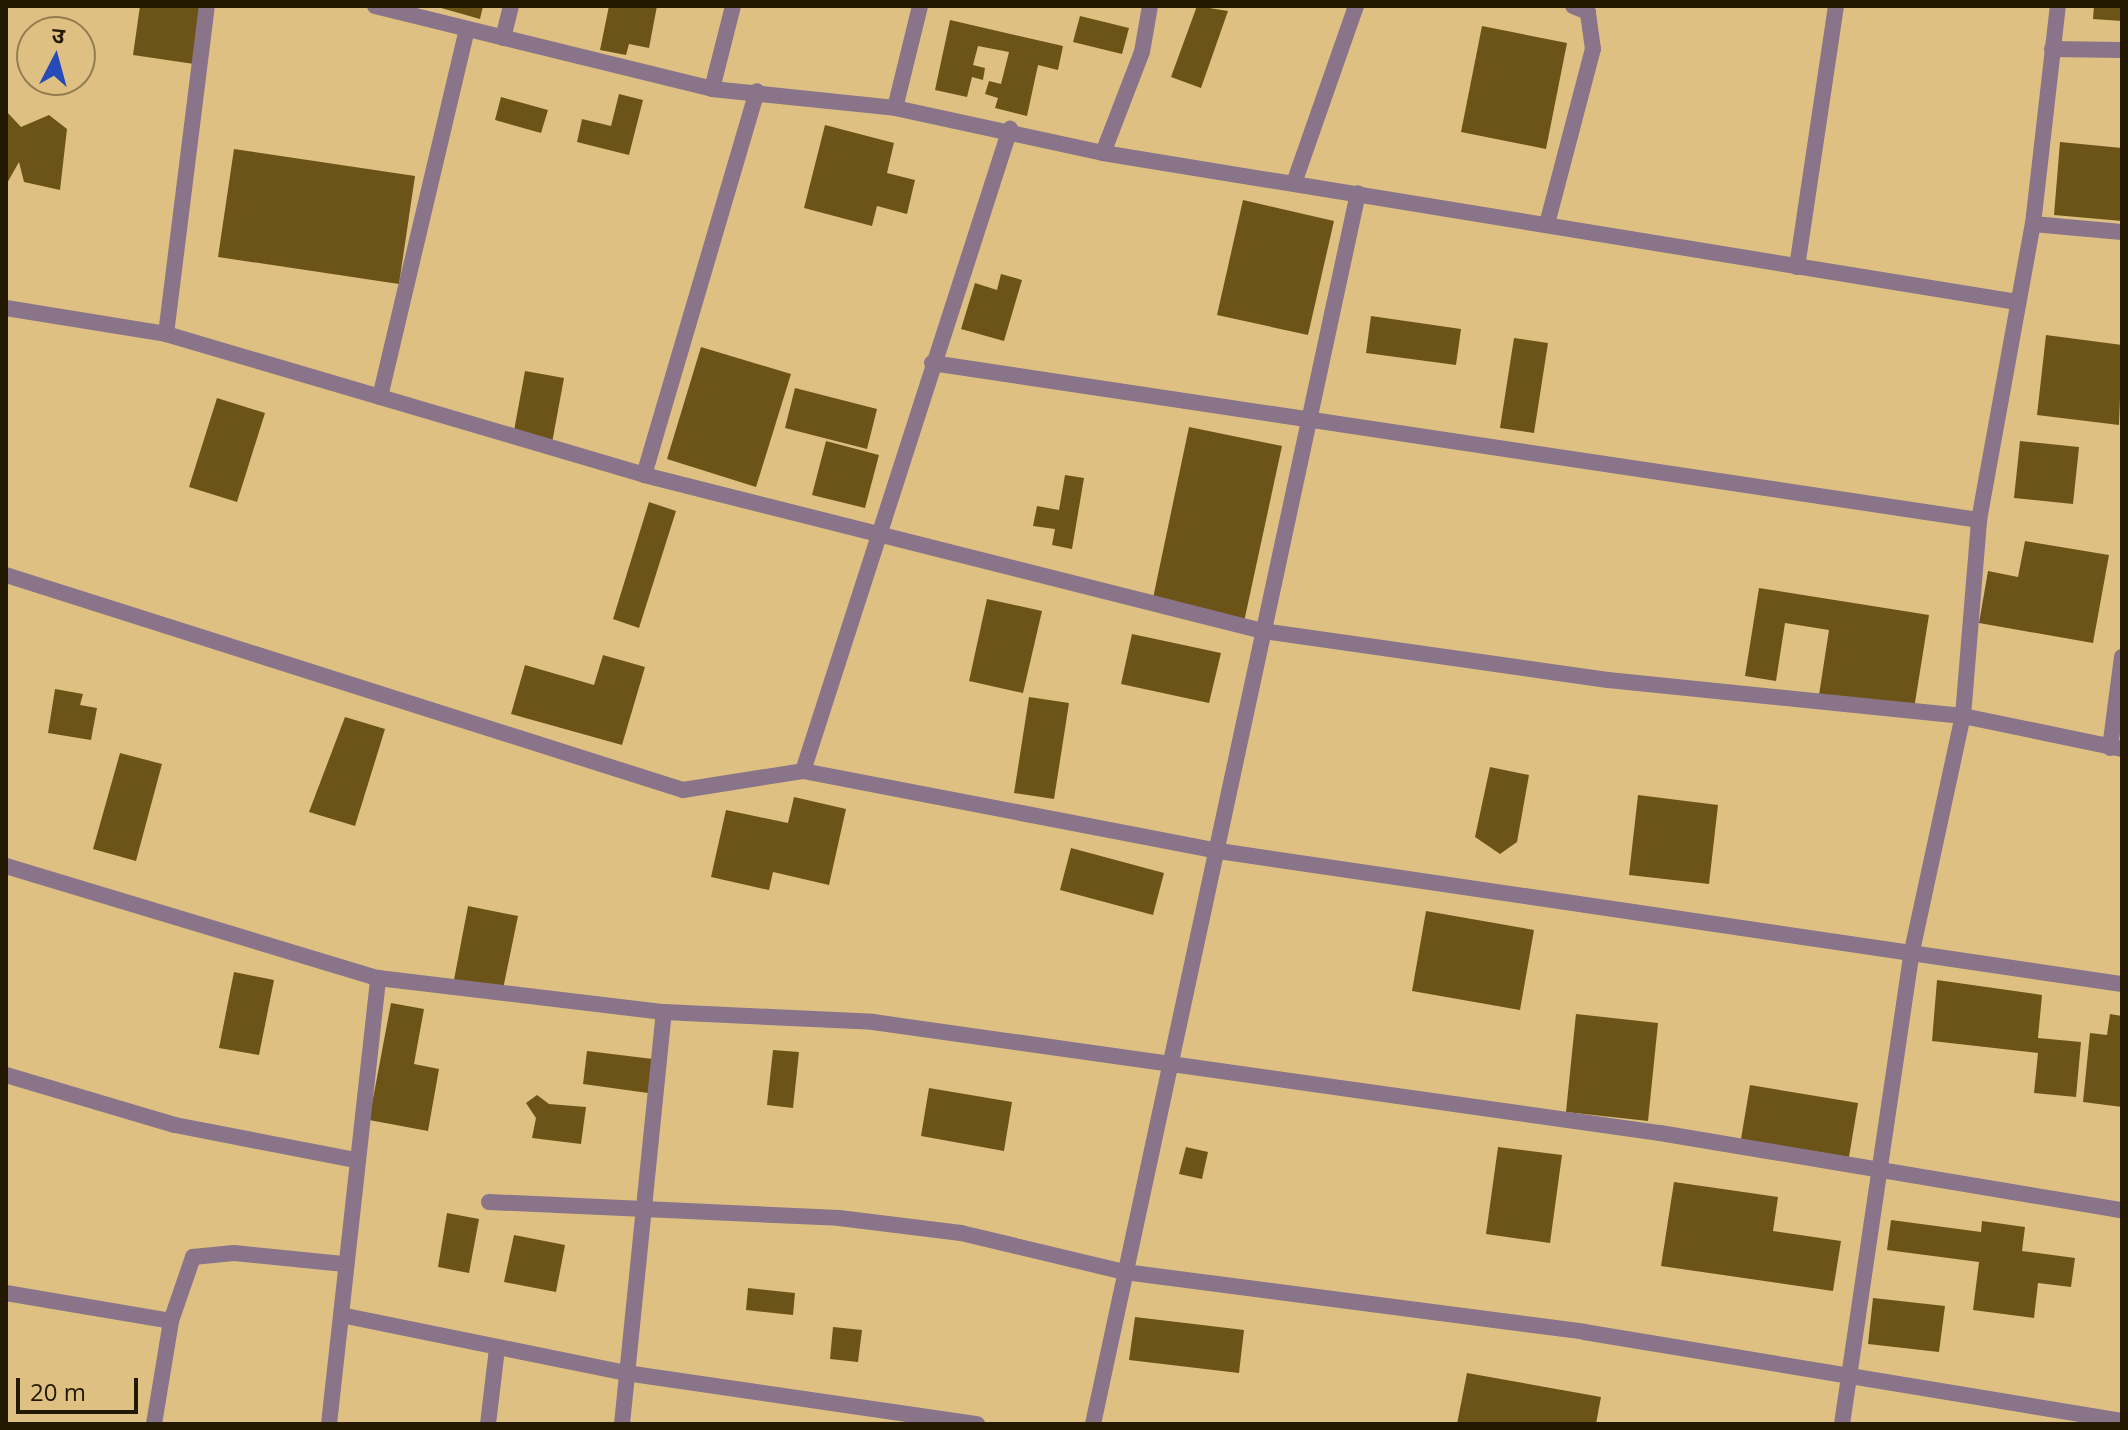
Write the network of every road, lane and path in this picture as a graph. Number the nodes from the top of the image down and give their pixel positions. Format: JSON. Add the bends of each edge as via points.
{"nodes":[{"id":1,"x":207,"y":6,"type":"edge"},
{"id":2,"x":375,"y":6,"type":"edge"},
{"id":3,"x":511,"y":6,"type":"edge"},
{"id":4,"x":733,"y":6,"type":"edge"},
{"id":5,"x":920,"y":6,"type":"edge"},
{"id":6,"x":1150,"y":6,"type":"edge"},
{"id":7,"x":1356,"y":6,"type":"edge"},
{"id":8,"x":1573,"y":6,"type":"edge"},
{"id":9,"x":1836,"y":6,"type":"edge"},
{"id":10,"x":2058,"y":6,"type":"edge"},
{"id":11,"x":467,"y":29,"type":"junction"},
{"id":12,"x":503,"y":38,"type":"junction"},
{"id":13,"x":2052,"y":49,"type":"junction"},
{"id":14,"x":2122,"y":50,"type":"edge"},
{"id":15,"x":712,"y":89,"type":"junction"},
{"id":16,"x":757,"y":91,"type":"junction"},
{"id":17,"x":895,"y":108,"type":"junction"},
{"id":18,"x":1010,"y":129,"type":"junction"},
{"id":19,"x":1103,"y":153,"type":"junction"},
{"id":20,"x":1294,"y":183,"type":"junction"},
{"id":21,"x":1358,"y":193,"type":"junction"},
{"id":22,"x":1547,"y":224,"type":"junction"},
{"id":23,"x":2033,"y":224,"type":"junction"},
{"id":24,"x":2122,"y":232,"type":"edge"},
{"id":25,"x":1797,"y":267,"type":"junction"},
{"id":26,"x":2017,"y":302,"type":"junction"},
{"id":27,"x":6,"y":308,"type":"edge"},
{"id":28,"x":166,"y":334,"type":"junction"},
{"id":29,"x":932,"y":363,"type":"junction"},
{"id":30,"x":380,"y":397,"type":"junction"},
{"id":31,"x":1309,"y":422,"type":"junction"},
{"id":32,"x":644,"y":475,"type":"junction"},
{"id":33,"x":1979,"y":520,"type":"junction"},
{"id":34,"x":880,"y":534,"type":"junction"},
{"id":35,"x":6,"y":575,"type":"edge"},
{"id":36,"x":1263,"y":631,"type":"junction"},
{"id":37,"x":2122,"y":657,"type":"edge"},
{"id":38,"x":1963,"y":716,"type":"junction"},
{"id":39,"x":2116,"y":748,"type":"edge"},
{"id":40,"x":803,"y":771,"type":"junction"},
{"id":41,"x":1212,"y":850,"type":"junction"},
{"id":42,"x":6,"y":866,"type":"edge"},
{"id":43,"x":1912,"y":951,"type":"junction"},
{"id":44,"x":378,"y":978,"type":"junction"},
{"id":45,"x":2122,"y":984,"type":"edge"},
{"id":46,"x":664,"y":1012,"type":"junction"},
{"id":47,"x":1172,"y":1066,"type":"junction"},
{"id":48,"x":6,"y":1075,"type":"edge"},
{"id":49,"x":355,"y":1160,"type":"junction"},
{"id":50,"x":1875,"y":1171,"type":"junction"},
{"id":51,"x":489,"y":1202,"type":"dead end"},
{"id":52,"x":644,"y":1209,"type":"junction"},
{"id":53,"x":2122,"y":1210,"type":"edge"},
{"id":54,"x":345,"y":1264,"type":"junction"},
{"id":55,"x":1125,"y":1272,"type":"junction"},
{"id":56,"x":6,"y":1293,"type":"edge"},
{"id":57,"x":341,"y":1315,"type":"junction"},
{"id":58,"x":171,"y":1321,"type":"junction"},
{"id":59,"x":497,"y":1348,"type":"junction"},
{"id":60,"x":626,"y":1373,"type":"junction"},
{"id":61,"x":1851,"y":1378,"type":"junction"},
{"id":62,"x":2122,"y":1421,"type":"edge"},
{"id":63,"x":154,"y":1424,"type":"edge"},
{"id":64,"x":329,"y":1424,"type":"edge"},
{"id":65,"x":488,"y":1424,"type":"edge"},
{"id":66,"x":622,"y":1424,"type":"edge"},
{"id":67,"x":977,"y":1424,"type":"edge"},
{"id":68,"x":1093,"y":1424,"type":"edge"},
{"id":69,"x":1842,"y":1424,"type":"edge"}],
"edges":[{"from":1,"to":28,"type":"street"},
{"from":2,"to":11,"type":"street"},
{"from":3,"to":12,"type":"street"},
{"from":4,"to":15,"type":"street"},
{"from":5,"to":17,"type":"street"},
{"from":6,"to":19,"type":"street","via":[[1132,81]]},
{"from":7,"to":20,"type":"street"},
{"from":8,"to":22,"type":"street","via":[[1588,12],[1593,49]]},
{"from":9,"to":25,"type":"street"},
{"from":10,"to":13,"type":"street"},
{"from":11,"to":12,"type":"street"},
{"from":11,"to":30,"type":"street"},
{"from":12,"to":15,"type":"street"},
{"from":13,"to":14,"type":"street"},
{"from":13,"to":23,"type":"street"},
{"from":15,"to":16,"type":"street"},
{"from":16,"to":17,"type":"street"},
{"from":16,"to":32,"type":"street"},
{"from":17,"to":18,"type":"street"},
{"from":18,"to":19,"type":"street"},
{"from":18,"to":29,"type":"street"},
{"from":19,"to":20,"type":"street"},
{"from":20,"to":21,"type":"street"},
{"from":21,"to":22,"type":"street"},
{"from":21,"to":31,"type":"street"},
{"from":22,"to":25,"type":"street"},
{"from":23,"to":24,"type":"street"},
{"from":23,"to":26,"type":"street"},
{"from":25,"to":26,"type":"street"},
{"from":26,"to":33,"type":"street"},
{"from":27,"to":28,"type":"street"},
{"from":28,"to":30,"type":"street"},
{"from":29,"to":31,"type":"street"},
{"from":29,"to":34,"type":"street"},
{"from":30,"to":32,"type":"street"},
{"from":31,"to":33,"type":"street"},
{"from":31,"to":36,"type":"street"},
{"from":32,"to":34,"type":"street"},
{"from":33,"to":38,"type":"street"},
{"from":34,"to":36,"type":"street"},
{"from":34,"to":40,"type":"street"},
{"from":35,"to":40,"type":"street","via":[[683,790]]},
{"from":36,"to":38,"type":"street","via":[[1608,680]]},
{"from":36,"to":41,"type":"street"},
{"from":37,"to":39,"type":"street"},
{"from":38,"to":39,"type":"street"},
{"from":38,"to":43,"type":"street"},
{"from":40,"to":41,"type":"street"},
{"from":41,"to":43,"type":"street"},
{"from":41,"to":47,"type":"street"},
{"from":42,"to":44,"type":"street"},
{"from":43,"to":45,"type":"street"},
{"from":43,"to":50,"type":"street"},
{"from":44,"to":46,"type":"street"},
{"from":44,"to":49,"type":"street"},
{"from":46,"to":47,"type":"street","via":[[873,1022]]},
{"from":46,"to":52,"type":"street"},
{"from":47,"to":50,"type":"street"},
{"from":47,"to":55,"type":"street"},
{"from":48,"to":49,"type":"street","via":[[175,1125]]},
{"from":49,"to":54,"type":"street"},
{"from":50,"to":53,"type":"street"},
{"from":50,"to":61,"type":"street"},
{"from":51,"to":52,"type":"street"},
{"from":52,"to":55,"type":"street","via":[[839,1218],[961,1233]]},
{"from":52,"to":60,"type":"street"},
{"from":54,"to":57,"type":"street"},
{"from":54,"to":58,"type":"street","via":[[206,1252],[184,1267]]},
{"from":55,"to":61,"type":"street","via":[[1584,1332]]},
{"from":55,"to":68,"type":"street"},
{"from":56,"to":58,"type":"street"},
{"from":57,"to":59,"type":"street"},
{"from":57,"to":64,"type":"street"},
{"from":58,"to":63,"type":"street"},
{"from":59,"to":60,"type":"street"},
{"from":59,"to":65,"type":"street"},
{"from":60,"to":66,"type":"street"},
{"from":60,"to":67,"type":"street"},
{"from":61,"to":62,"type":"street"},
{"from":61,"to":69,"type":"street"}]}
